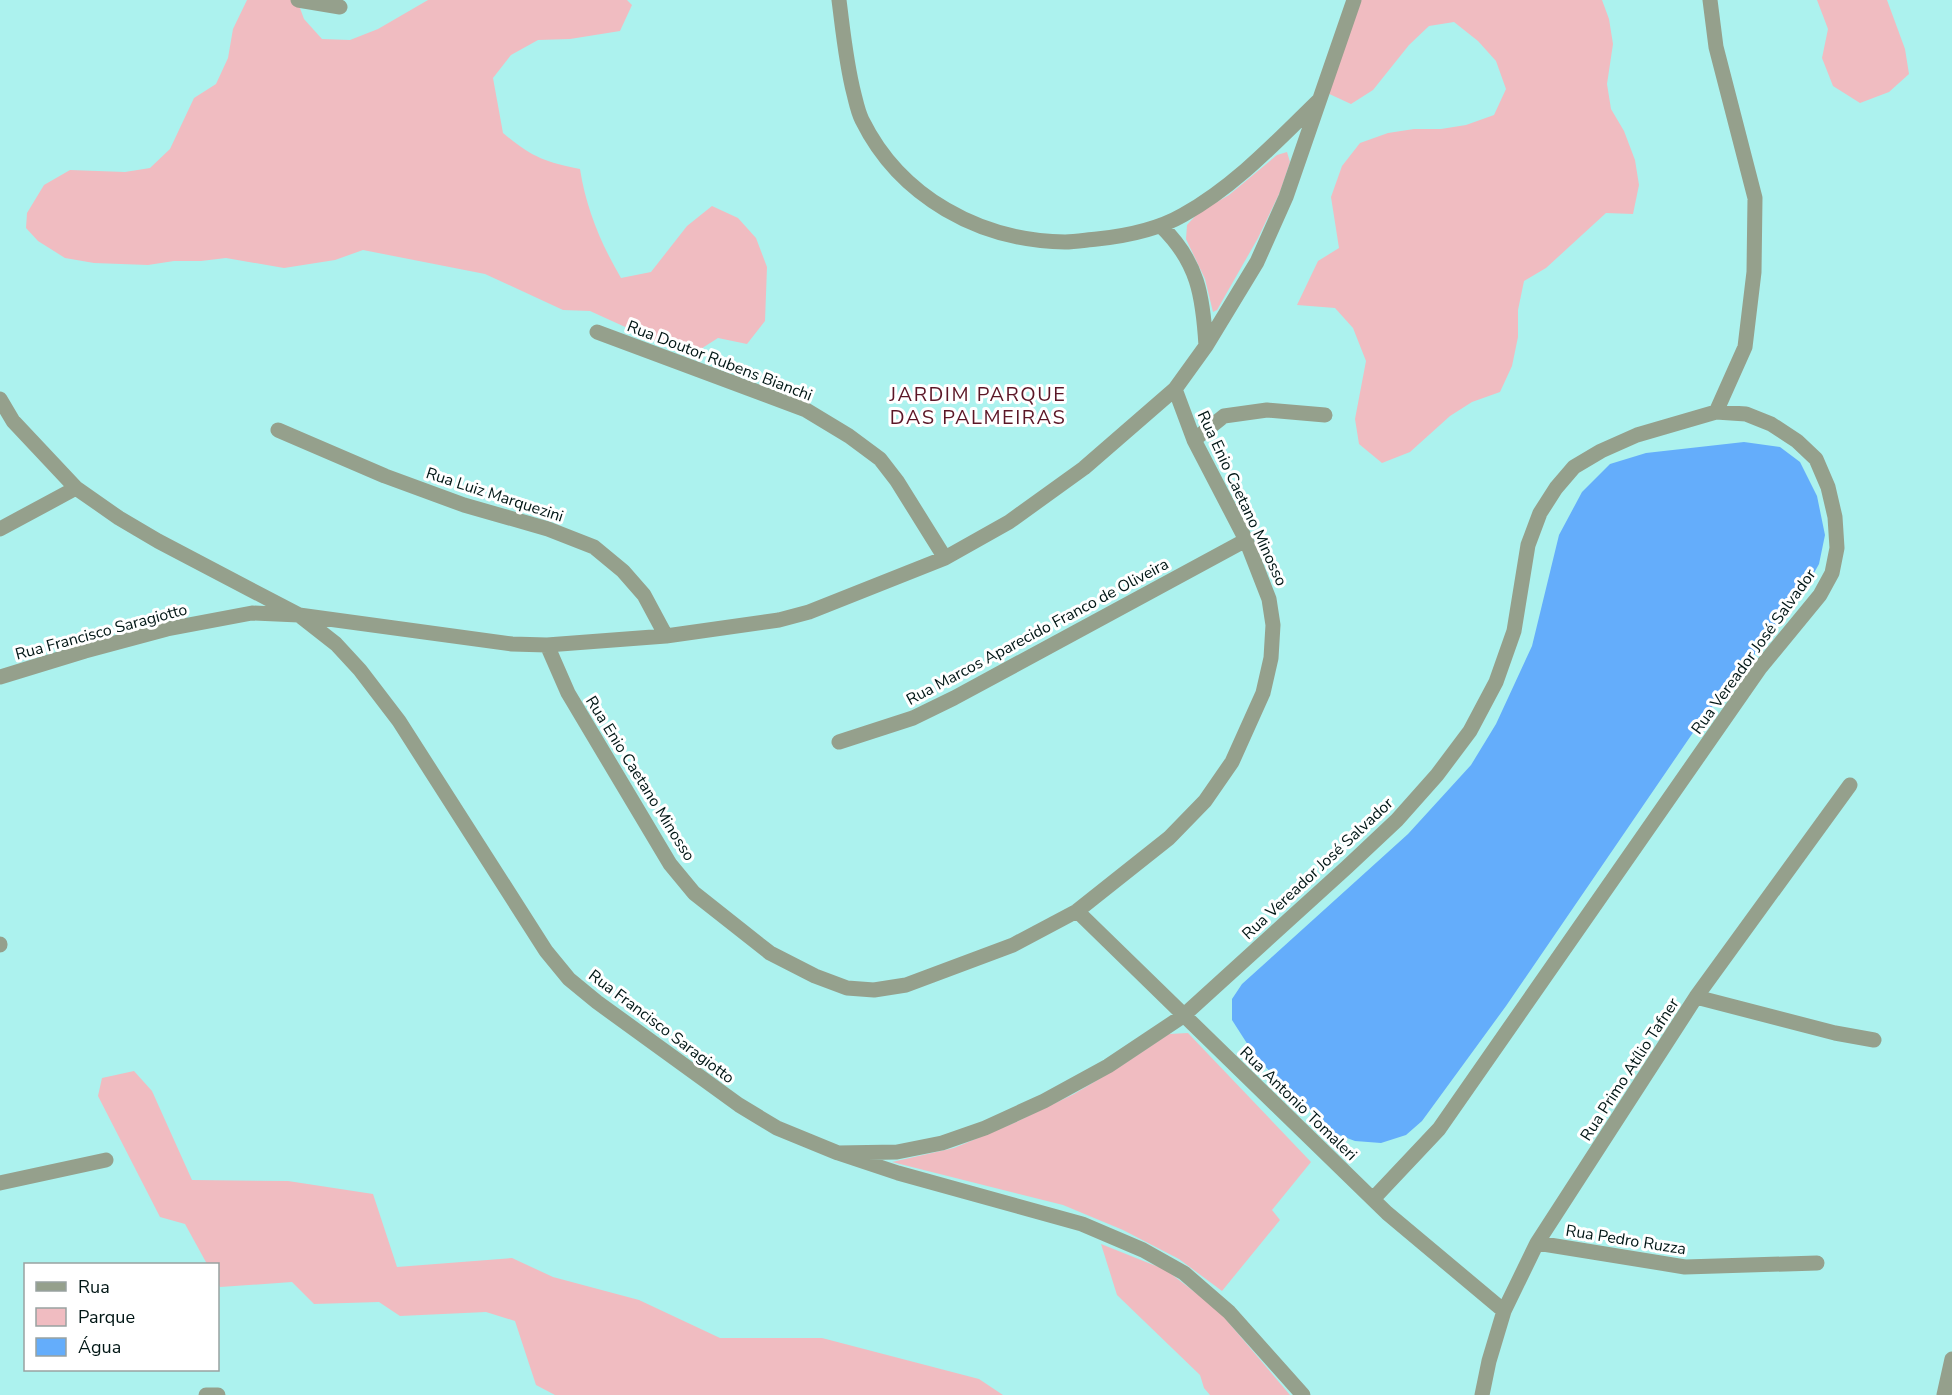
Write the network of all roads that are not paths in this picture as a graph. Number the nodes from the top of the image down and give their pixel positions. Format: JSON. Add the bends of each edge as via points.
{"nodes":[{"id":1,"x":298,"y":0,"type":"edge"},
{"id":2,"x":839,"y":0,"type":"edge"},
{"id":3,"x":1354,"y":0,"type":"edge"},
{"id":4,"x":1710,"y":0,"type":"edge"},
{"id":5,"x":340,"y":7,"type":"dead end"},
{"id":6,"x":1320,"y":99,"type":"junction"},
{"id":7,"x":1161,"y":226,"type":"junction"},
{"id":8,"x":597,"y":332,"type":"dead end"},
{"id":9,"x":1206,"y":346,"type":"junction"},
{"id":10,"x":1175,"y":389,"type":"junction"},
{"id":11,"x":0,"y":399,"type":"edge"},
{"id":12,"x":1716,"y":412,"type":"junction"},
{"id":13,"x":1325,"y":414,"type":"dead end"},
{"id":14,"x":278,"y":430,"type":"dead end"},
{"id":15,"x":1194,"y":440,"type":"junction"},
{"id":16,"x":76,"y":488,"type":"junction"},
{"id":17,"x":0,"y":529,"type":"edge"},
{"id":18,"x":1246,"y":540,"type":"junction"},
{"id":19,"x":945,"y":558,"type":"junction"},
{"id":20,"x":299,"y":615,"type":"junction"},
{"id":21,"x":666,"y":636,"type":"junction"},
{"id":22,"x":547,"y":645,"type":"junction"},
{"id":23,"x":0,"y":677,"type":"edge"},
{"id":24,"x":839,"y":742,"type":"dead end"},
{"id":25,"x":1850,"y":785,"type":"dead end"},
{"id":26,"x":1077,"y":911,"type":"junction"},
{"id":27,"x":1696,"y":997,"type":"junction"},
{"id":28,"x":1183,"y":1016,"type":"junction"},
{"id":29,"x":1874,"y":1040,"type":"dead end"},
{"id":30,"x":838,"y":1153,"type":"junction"},
{"id":31,"x":106,"y":1160,"type":"dead end"},
{"id":32,"x":0,"y":1183,"type":"edge"},
{"id":33,"x":1373,"y":1199,"type":"junction"},
{"id":34,"x":1537,"y":1243,"type":"junction"},
{"id":35,"x":1817,"y":1263,"type":"dead end"},
{"id":36,"x":1504,"y":1311,"type":"junction"},
{"id":37,"x":1952,"y":1359,"type":"edge"},
{"id":38,"x":1304,"y":1395,"type":"edge"},
{"id":39,"x":1482,"y":1395,"type":"edge"},
{"id":40,"x":1944,"y":1395,"type":"edge"}],
"edges":[{"from":1,"to":5,"type":"street"},
{"from":2,"to":7,"type":"street","via":[[860,118],[876,145],[908,183],[945,210],[975,225],[1020,237],[1065,242],[1120,237]]},
{"from":3,"to":6,"type":"street"},
{"from":4,"to":12,"type":"street","via":[[1716,47],[1755,198],[1754,272],[1745,347]]},
{"from":6,"to":7,"type":"street","via":[[1218,192]]},
{"from":6,"to":9,"type":"street","via":[[1286,196],[1257,262]]},
{"from":7,"to":9,"type":"street","via":[[1177,241],[1189,261],[1203,307]]},
{"from":8,"to":19,"type":"street","name":"Rua Doutor Rubens Bianchi","via":[[806,410],[849,436],[880,459]]},
{"from":9,"to":10,"type":"street"},
{"from":10,"to":15,"type":"street","name":"Rua Enio Caetano Minosso"},
{"from":10,"to":19,"type":"street","via":[[1084,468],[1009,522]]},
{"from":11,"to":16,"type":"street","via":[[13,421]]},
{"from":12,"to":28,"type":"street","name":"Rua Vereador José Salvador","via":[[1637,435],[1574,467],[1540,513],[1528,545],[1514,631],[1496,682],[1470,731],[1397,820]]},
{"from":12,"to":33,"type":"street","name":"Rua Vereador José Salvador","via":[[1746,414],[1771,424],[1816,459],[1835,517],[1837,548],[1832,573],[1820,595],[1760,668],[1439,1129]]},
{"from":13,"to":15,"type":"street","via":[[1267,410],[1224,416]]},
{"from":14,"to":21,"type":"street","name":"Rua Luiz Marquezini","via":[[464,506],[548,529],[594,547],[644,595]]},
{"from":15,"to":18,"type":"street","name":"Rua Enio Caetano Minosso"},
{"from":16,"to":17,"type":"street"},
{"from":16,"to":20,"type":"street","via":[[158,542]]},
{"from":18,"to":24,"type":"street","name":"Rua Marcos Aparecido Franco de Oliveira","via":[[914,718]]},
{"from":18,"to":26,"type":"street","name":"Rua Enio Caetano Minosso","via":[[1269,599],[1273,625],[1263,693],[1233,762],[1205,801],[1169,838]]},
{"from":19,"to":21,"type":"street","via":[[809,612]]},
{"from":20,"to":22,"type":"street","via":[[470,639]]},
{"from":20,"to":23,"type":"street","name":"Rua Francisco Saragiotto","via":[[252,613],[166,628]]},
{"from":20,"to":30,"type":"street","name":"Rua Francisco Saragiotto","via":[[336,644],[399,721],[546,951],[569,979],[739,1105],[777,1128]]},
{"from":21,"to":22,"type":"street"},
{"from":22,"to":26,"type":"street","name":"Rua Enio Caetano Minosso","via":[[568,693],[670,864],[694,893],[770,953],[815,976],[847,988],[874,990],[906,985],[1013,945]]},
{"from":25,"to":27,"type":"street","name":"Rua Primo Atílio Tafner"},
{"from":26,"to":28,"type":"street","name":"Rua Antonio Tomaleri"},
{"from":27,"to":29,"type":"street"},
{"from":27,"to":34,"type":"street","name":"Rua Primo Atílio Tafner"},
{"from":28,"to":30,"type":"street","name":"Rua Vereador José Salvador","via":[[1108,1066],[985,1128],[942,1143],[897,1152]]},
{"from":28,"to":33,"type":"street","name":"Rua Antonio Tomaleri"},
{"from":30,"to":38,"type":"street","name":"Rua Francisco Saragiotto","via":[[1082,1224],[1143,1250],[1184,1273],[1229,1312]]},
{"from":31,"to":32,"type":"street"},
{"from":33,"to":36,"type":"street","name":"Rua Antonio Tomaleri"},
{"from":34,"to":35,"type":"street","name":"Rua Pedro Ruzza","via":[[1685,1267]]},
{"from":34,"to":36,"type":"street","name":"Rua Primo Atílio Tafner"},
{"from":36,"to":39,"type":"street","name":"Rua Primo Atílio Tafner"},
{"from":37,"to":40,"type":"street"}]}
